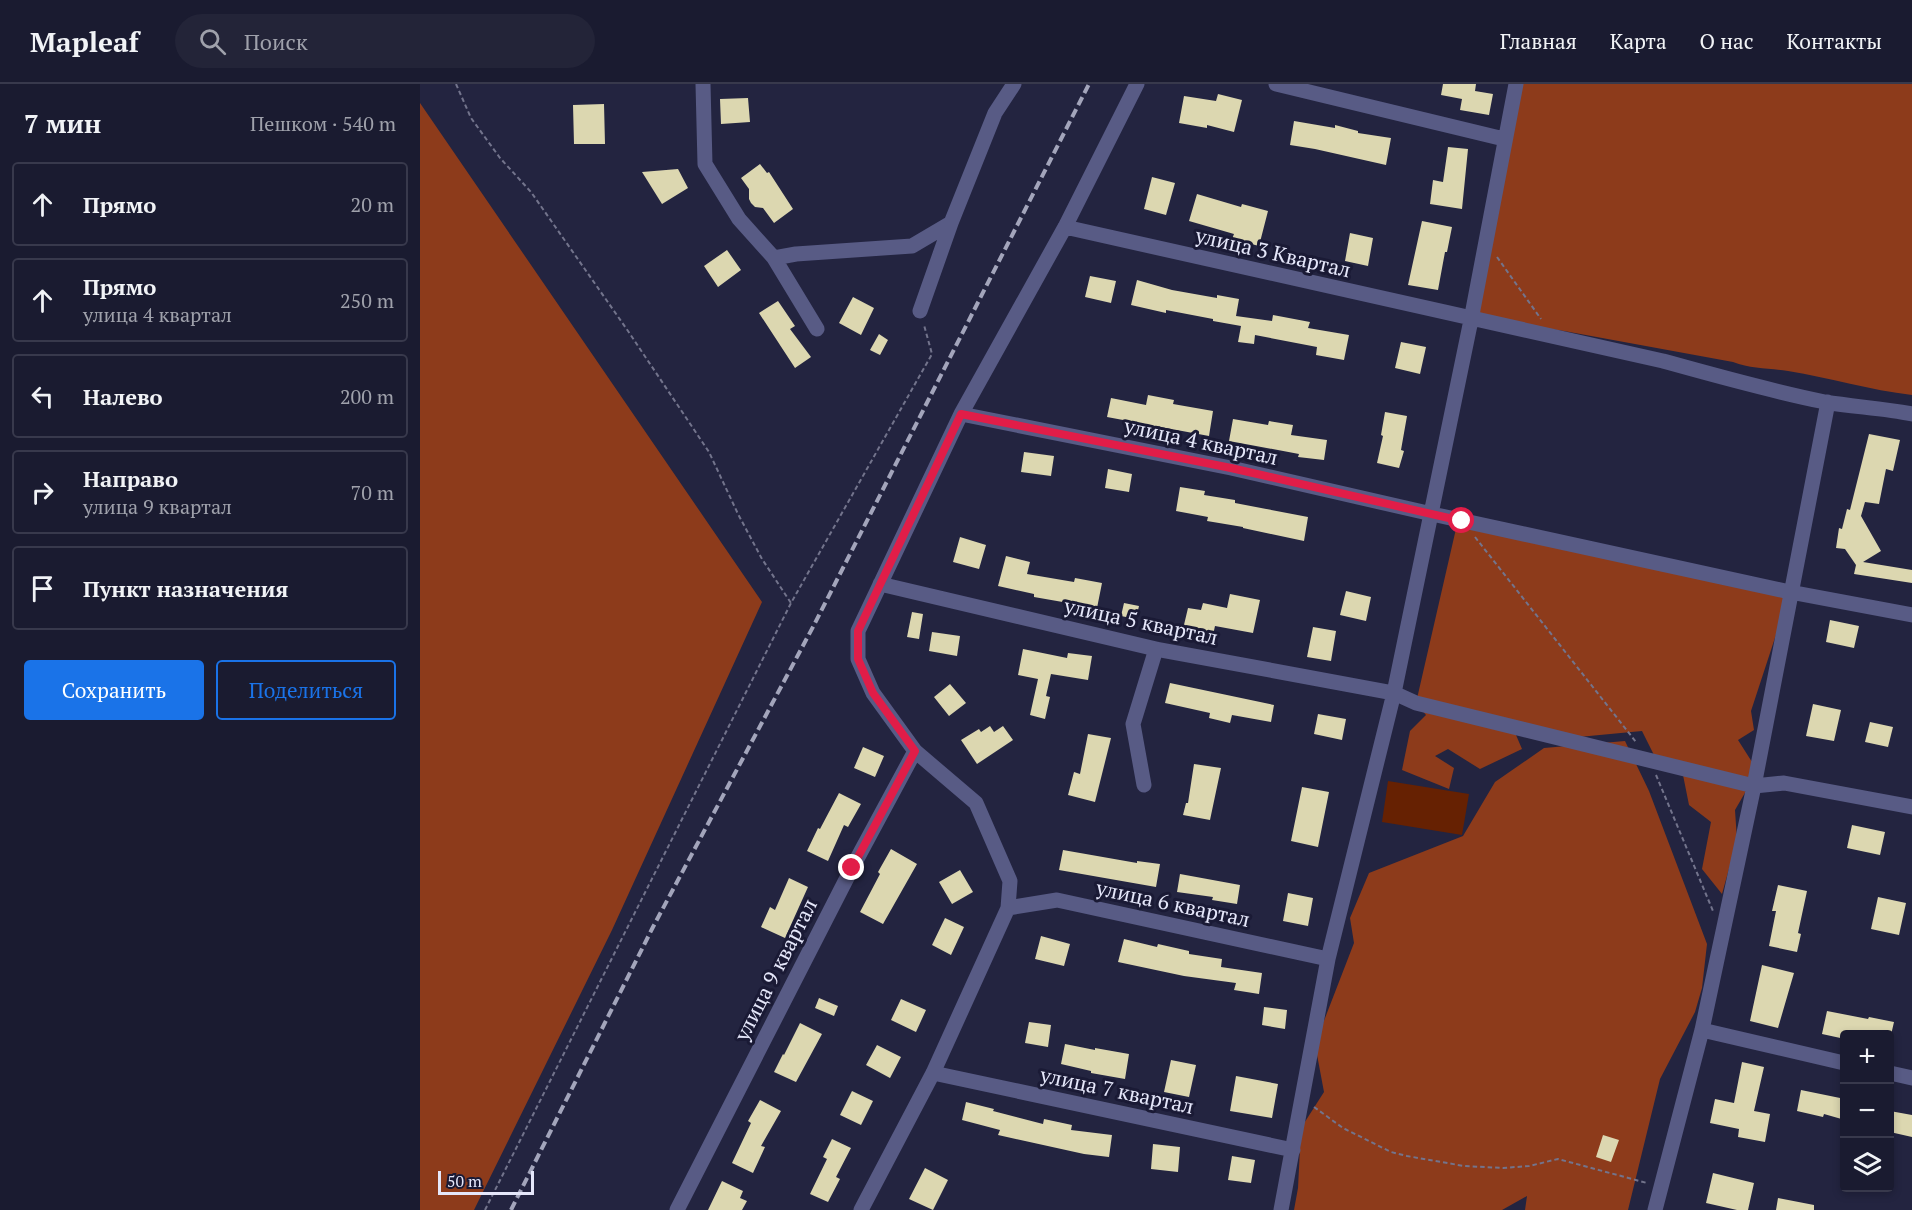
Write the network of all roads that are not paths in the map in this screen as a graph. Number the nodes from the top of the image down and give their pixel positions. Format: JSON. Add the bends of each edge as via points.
{"nodes":[{"id":1,"x":703,"y":84,"type":"edge"},
{"id":2,"x":1014,"y":84,"type":"edge"},
{"id":3,"x":1137,"y":84,"type":"edge"},
{"id":4,"x":1276,"y":84,"type":"edge"},
{"id":5,"x":1516,"y":84,"type":"edge"},
{"id":6,"x":1504,"y":139,"type":"junction"},
{"id":7,"x":951,"y":223,"type":"junction"},
{"id":8,"x":1065,"y":227,"type":"junction"},
{"id":9,"x":774,"y":258,"type":"junction"},
{"id":10,"x":920,"y":310,"type":"road end"},
{"id":11,"x":1471,"y":320,"type":"junction"},
{"id":12,"x":817,"y":329,"type":"dead end"},
{"id":13,"x":1827,"y":402,"type":"junction"},
{"id":14,"x":961,"y":414,"type":"junction"},
{"id":15,"x":1912,"y":414,"type":"edge"},
{"id":16,"x":1432,"y":514,"type":"junction"},
{"id":17,"x":880,"y":584,"type":"junction"},
{"id":18,"x":1790,"y":592,"type":"junction"},
{"id":19,"x":1912,"y":615,"type":"edge"},
{"id":20,"x":1156,"y":649,"type":"junction"},
{"id":21,"x":1394,"y":693,"type":"junction"},
{"id":22,"x":915,"y":751,"type":"junction"},
{"id":23,"x":1144,"y":785,"type":"dead end"},
{"id":24,"x":1754,"y":786,"type":"junction"},
{"id":25,"x":1912,"y":807,"type":"edge"},
{"id":26,"x":1008,"y":908,"type":"junction"},
{"id":27,"x":1328,"y":959,"type":"junction"},
{"id":28,"x":1702,"y":1030,"type":"junction"},
{"id":29,"x":1840,"y":1062,"type":"edge"},
{"id":30,"x":933,"y":1073,"type":"junction"},
{"id":31,"x":1894,"y":1074,"type":"edge"},
{"id":32,"x":1912,"y":1078,"type":"edge"},
{"id":33,"x":1293,"y":1150,"type":"junction"},
{"id":34,"x":677,"y":1210,"type":"edge"},
{"id":35,"x":861,"y":1210,"type":"edge"},
{"id":36,"x":1281,"y":1210,"type":"edge"},
{"id":37,"x":1655,"y":1210,"type":"edge"}],
"edges":[{"from":1,"to":9,"type":"street","via":[[705,164],[739,219]]},
{"from":2,"to":7,"type":"street","via":[[995,113]]},
{"from":3,"to":8,"type":"street"},
{"from":4,"to":6,"type":"street"},
{"from":5,"to":6,"type":"street"},
{"from":6,"to":11,"type":"street"},
{"from":7,"to":9,"type":"street","via":[[912,246]]},
{"from":7,"to":10,"type":"street"},
{"from":8,"to":11,"type":"street","name":"улица 3 Квартал"},
{"from":8,"to":14,"type":"street"},
{"from":9,"to":12,"type":"street"},
{"from":11,"to":13,"type":"street","name":"улица 3 Квартал","via":[[1663,361]]},
{"from":11,"to":16,"type":"street"},
{"from":13,"to":15,"type":"street","name":"улица 3 Квартал"},
{"from":13,"to":18,"type":"street"},
{"from":14,"to":16,"type":"street","name":"улица 4 квартал","via":[[1231,468]]},
{"from":14,"to":17,"type":"street"},
{"from":16,"to":18,"type":"street","name":"улица 4 квартал"},
{"from":16,"to":21,"type":"street"},
{"from":17,"to":20,"type":"street","name":"улица 5 квартал"},
{"from":17,"to":22,"type":"street","via":[[858,631],[858,659],[873,693]]},
{"from":18,"to":19,"type":"street","name":"улица 4 квартал"},
{"from":18,"to":24,"type":"street"},
{"from":20,"to":21,"type":"street","name":"улица 5 квартал"},
{"from":20,"to":23,"type":"street","via":[[1133,724]]},
{"from":21,"to":24,"type":"street","name":"улица 5 квартал","via":[[1416,703],[1532,733]]},
{"from":21,"to":27,"type":"street"},
{"from":22,"to":26,"type":"street","via":[[976,803],[1010,880]]},
{"from":22,"to":34,"type":"street","name":"улица 9 квартал"},
{"from":24,"to":25,"type":"street","via":[[1784,783]]},
{"from":24,"to":28,"type":"street"},
{"from":26,"to":27,"type":"street","name":"улица 6 квартал","via":[[1057,900]]},
{"from":26,"to":30,"type":"street"},
{"from":27,"to":33,"type":"street"},
{"from":28,"to":29,"type":"street"},
{"from":28,"to":37,"type":"street"},
{"from":30,"to":33,"type":"street","name":"улица 7 квартал"},
{"from":30,"to":35,"type":"street"},
{"from":31,"to":32,"type":"street"},
{"from":33,"to":36,"type":"street"}]}
